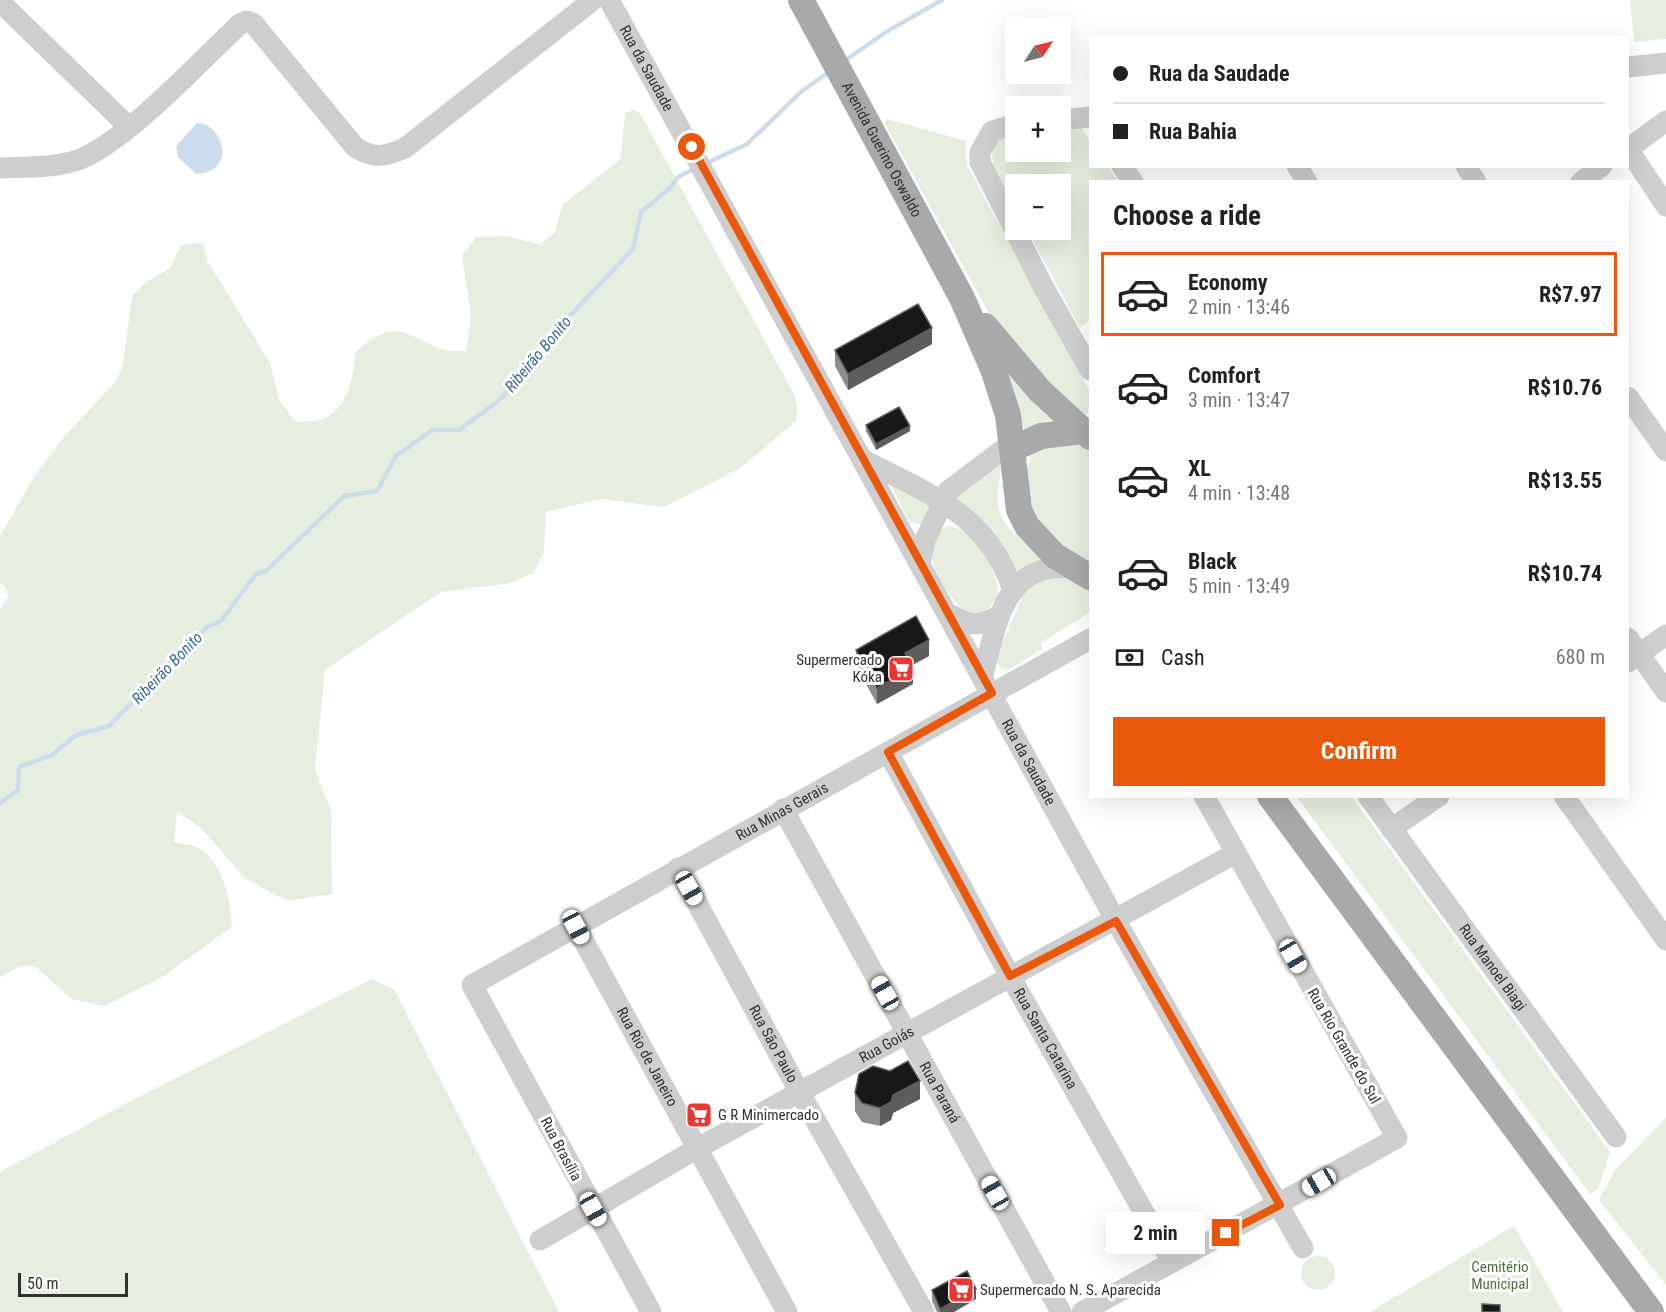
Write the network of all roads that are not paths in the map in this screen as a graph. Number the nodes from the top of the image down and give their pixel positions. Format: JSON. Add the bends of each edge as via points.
{"nodes":[{"id":1,"x":593,"y":0,"type":"edge"},
{"id":2,"x":609,"y":0,"type":"edge"},
{"id":3,"x":0,"y":2,"type":"edge"},
{"id":4,"x":805,"y":8,"type":"edge"},
{"id":5,"x":1666,"y":63,"type":"edge"},
{"id":6,"x":1629,"y":67,"type":"edge"},
{"id":7,"x":1089,"y":119,"type":"edge"},
{"id":8,"x":1071,"y":120,"type":"edge"},
{"id":9,"x":1666,"y":121,"type":"edge"},
{"id":10,"x":129,"y":127,"type":"junction"},
{"id":11,"x":1005,"y":127,"type":"edge"},
{"id":12,"x":1629,"y":148,"type":"edge"},
{"id":13,"x":1629,"y":150,"type":"edge"},
{"id":14,"x":0,"y":168,"type":"edge"},
{"id":15,"x":1599,"y":168,"type":"edge"},
{"id":16,"x":1584,"y":180,"type":"edge"},
{"id":17,"x":1666,"y":206,"type":"edge"},
{"id":18,"x":962,"y":298,"type":"junction"},
{"id":19,"x":1089,"y":367,"type":"edge"},
{"id":20,"x":1629,"y":398,"type":"edge"},
{"id":21,"x":1088,"y":429,"type":"edge"},
{"id":22,"x":1013,"y":449,"type":"junction"},
{"id":23,"x":1666,"y":451,"type":"edge"},
{"id":24,"x":861,"y":458,"type":"junction"},
{"id":25,"x":941,"y":501,"type":"junction"},
{"id":26,"x":920,"y":563,"type":"junction"},
{"id":27,"x":1085,"y":572,"type":"edge"},
{"id":28,"x":1012,"y":588,"type":"junction"},
{"id":29,"x":949,"y":614,"type":"junction"},
{"id":30,"x":999,"y":616,"type":"junction"},
{"id":31,"x":1666,"y":635,"type":"edge"},
{"id":32,"x":1089,"y":639,"type":"edge"},
{"id":33,"x":1631,"y":651,"type":"edge"},
{"id":34,"x":988,"y":684,"type":"junction"},
{"id":35,"x":1666,"y":692,"type":"edge"},
{"id":36,"x":888,"y":752,"type":"junction"},
{"id":37,"x":1205,"y":798,"type":"edge"},
{"id":38,"x":1271,"y":798,"type":"edge"},
{"id":39,"x":1369,"y":798,"type":"edge"},
{"id":40,"x":1436,"y":798,"type":"edge"},
{"id":41,"x":1565,"y":798,"type":"edge"},
{"id":42,"x":783,"y":809,"type":"junction"},
{"id":43,"x":1391,"y":829,"type":"junction"},
{"id":44,"x":1234,"y":854,"type":"junction"},
{"id":45,"x":678,"y":868,"type":"junction"},
{"id":46,"x":1116,"y":921,"type":"junction"},
{"id":47,"x":576,"y":927,"type":"junction"},
{"id":48,"x":1666,"y":940,"type":"edge"},
{"id":49,"x":1010,"y":976,"type":"junction"},
{"id":50,"x":472,"y":985,"type":"joint"},
{"id":51,"x":907,"y":1034,"type":"junction"},
{"id":52,"x":800,"y":1093,"type":"junction"},
{"id":53,"x":1616,"y":1137,"type":"dead end"},
{"id":54,"x":696,"y":1149,"type":"junction"},
{"id":55,"x":1280,"y":1205,"type":"junction"},
{"id":56,"x":593,"y":1209,"type":"junction"},
{"id":57,"x":540,"y":1240,"type":"dead end"},
{"id":58,"x":1303,"y":1248,"type":"dead end"},
{"id":59,"x":1172,"y":1262,"type":"junction"},
{"id":60,"x":651,"y":1312,"type":"edge"},
{"id":61,"x":787,"y":1312,"type":"edge"},
{"id":62,"x":924,"y":1312,"type":"edge"},
{"id":63,"x":1060,"y":1312,"type":"edge"},
{"id":64,"x":1082,"y":1312,"type":"edge"},
{"id":65,"x":1652,"y":1312,"type":"edge"}],
"edges":[{"from":1,"to":10,"type":"street","via":[[405,148],[392,154],[378,157],[355,147],[253,23],[247,21]]},
{"from":2,"to":24,"type":"street","name":"Rua da Saudade"},
{"from":3,"to":10,"type":"street"},
{"from":4,"to":18,"type":"main road","name":"Avenida Guerino Oswaldo"},
{"from":5,"to":6,"type":"street"},
{"from":7,"to":8,"type":"street"},
{"from":9,"to":12,"type":"street"},
{"from":10,"to":14,"type":"street","via":[[93,153],[76,160]]},
{"from":11,"to":19,"type":"street","via":[[992,131],[986,139],[980,162]]},
{"from":13,"to":17,"type":"street"},
{"from":15,"to":16,"type":"street"},
{"from":18,"to":21,"type":"main road","name":"Avenida Guerino Oswaldo","via":[[1011,359]]},
{"from":18,"to":22,"type":"main road","name":"Avenida Guerino Oswaldo","via":[[1003,393]]},
{"from":20,"to":23,"type":"street"},
{"from":21,"to":22,"type":"main road","via":[[1041,436]]},
{"from":22,"to":25,"type":"street","via":[[1002,450],[948,491]]},
{"from":22,"to":27,"type":"main road","name":"Avenida Guerino Oswaldo","via":[[1018,503],[1027,526],[1038,540]]},
{"from":24,"to":25,"type":"street"},
{"from":24,"to":26,"type":"street","name":"Rua da Saudade"},
{"from":25,"to":26,"type":"street"},
{"from":25,"to":28,"type":"street","via":[[981,532],[1005,566]]},
{"from":26,"to":29,"type":"street","name":"Rua da Saudade"},
{"from":27,"to":28,"type":"street","via":[[1053,566]]},
{"from":28,"to":30,"type":"street"},
{"from":29,"to":30,"type":"street","via":[[971,625]]},
{"from":29,"to":34,"type":"street","name":"Rua da Saudade"},
{"from":30,"to":34,"type":"street"},
{"from":31,"to":33,"type":"street"},
{"from":32,"to":34,"type":"street","name":"Rua Minas Gerais"},
{"from":33,"to":35,"type":"street"},
{"from":34,"to":36,"type":"street","name":"Rua Minas Gerais"},
{"from":34,"to":46,"type":"street","name":"Rua da Saudade"},
{"from":36,"to":42,"type":"street","name":"Rua Minas Gerais"},
{"from":36,"to":49,"type":"street","name":"Rua Santa Catarina"},
{"from":37,"to":44,"type":"street","name":"Rua Rio Grande do Sul"},
{"from":38,"to":65,"type":"main road"},
{"from":39,"to":43,"type":"street","name":"Rua Manoel Biagi"},
{"from":40,"to":43,"type":"street"},
{"from":41,"to":48,"type":"street"},
{"from":42,"to":45,"type":"street","name":"Rua Minas Gerais"},
{"from":42,"to":51,"type":"street","name":"Rua Paraná"},
{"from":43,"to":53,"type":"street","name":"Rua Manoel Biagi"},
{"from":44,"to":46,"type":"street","name":"Rua Goiás"},
{"from":44,"to":55,"type":"street","name":"Rua Rio Grande do Sul","via":[[1397,1138]]},
{"from":45,"to":47,"type":"street","name":"Rua Minas Gerais"},
{"from":45,"to":52,"type":"street","name":"Rua São Paulo"},
{"from":46,"to":49,"type":"street","name":"Rua Goiás"},
{"from":46,"to":55,"type":"street","name":"Rua da Saudade"},
{"from":47,"to":50,"type":"street","name":"Rua Minas Gerais"},
{"from":47,"to":54,"type":"street","name":"Rua Rio de Janeiro"},
{"from":49,"to":51,"type":"street","name":"Rua Goiás"},
{"from":49,"to":59,"type":"street","name":"Rua Santa Catarina"},
{"from":50,"to":56,"type":"street","name":"Rua Brasília"},
{"from":51,"to":52,"type":"street","name":"Rua Goiás"},
{"from":51,"to":63,"type":"street","name":"Rua Paraná"},
{"from":52,"to":54,"type":"street","name":"Rua Goiás"},
{"from":52,"to":62,"type":"street","name":"Rua São Paulo"},
{"from":54,"to":56,"type":"street","name":"Rua Goiás"},
{"from":54,"to":61,"type":"street","name":"Rua Rio de Janeiro"},
{"from":55,"to":58,"type":"street","name":"Rua da Saudade"},
{"from":55,"to":59,"type":"street"},
{"from":56,"to":57,"type":"street","name":"Rua Goiás"},
{"from":56,"to":60,"type":"street","name":"Rua Brasília"},
{"from":59,"to":64,"type":"street"}]}
